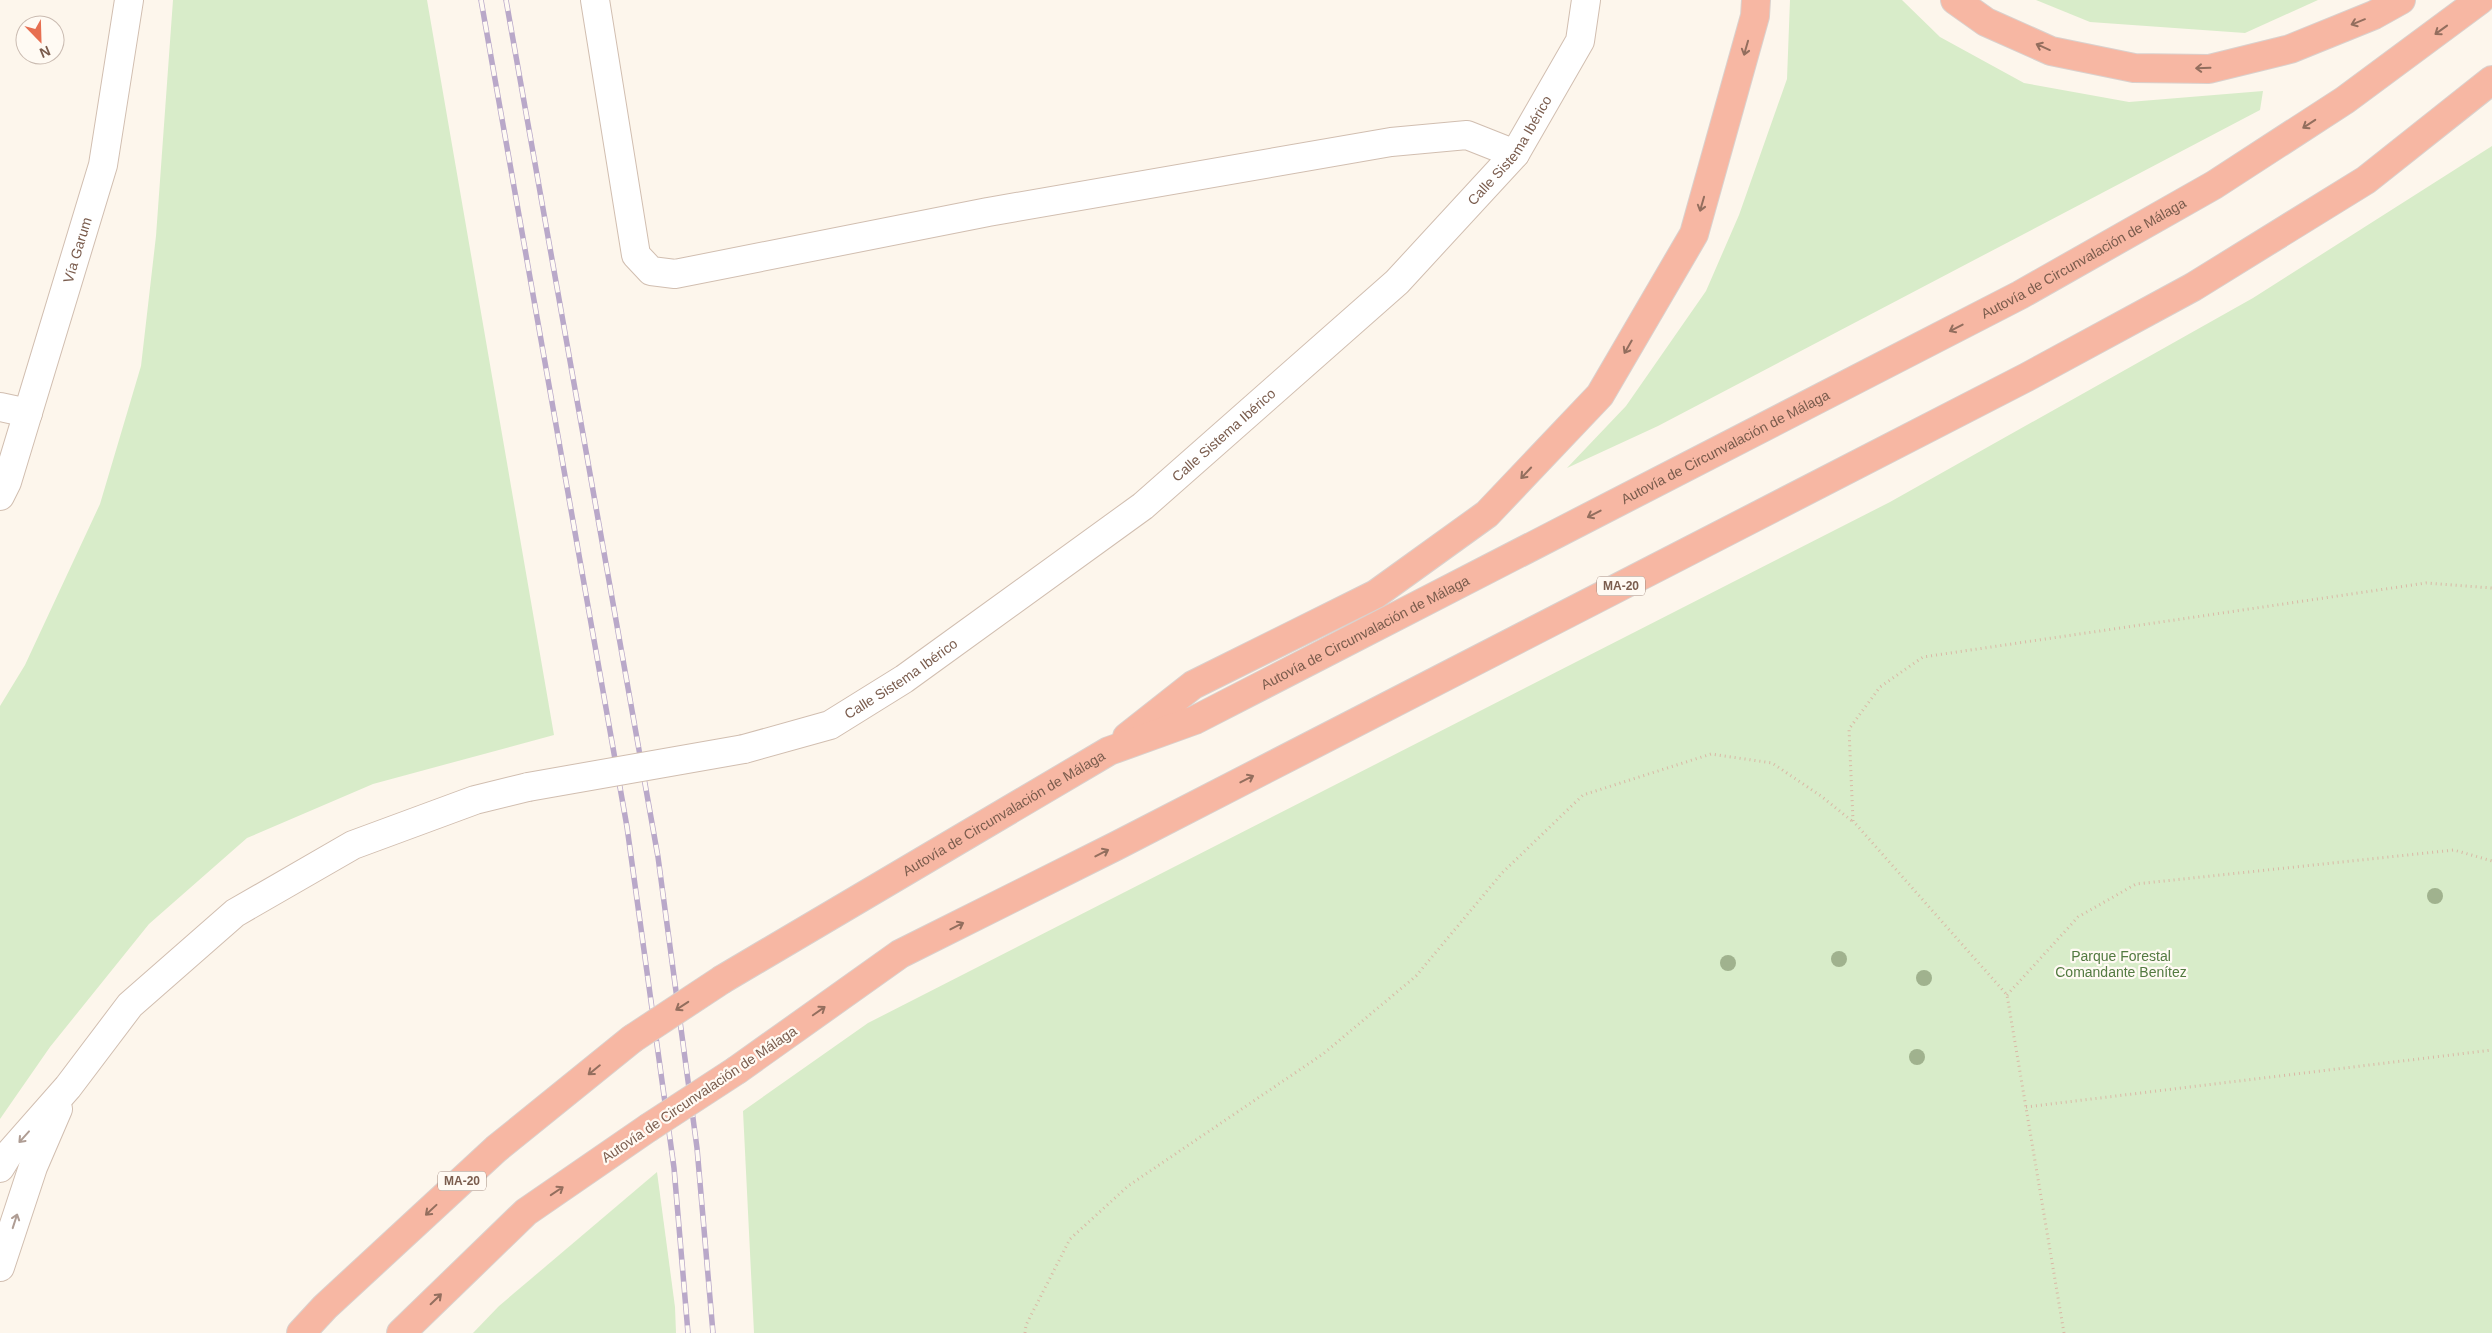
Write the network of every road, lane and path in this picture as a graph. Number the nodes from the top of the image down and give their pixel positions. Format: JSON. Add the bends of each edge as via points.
{"nodes":[{"id":1,"x":130,"y":0,"type":"edge"},
{"id":2,"x":594,"y":0,"type":"edge"},
{"id":3,"x":1586,"y":0,"type":"edge"},
{"id":4,"x":1756,"y":0,"type":"edge"},
{"id":5,"x":1955,"y":0,"type":"edge"},
{"id":6,"x":2401,"y":0,"type":"edge"},
{"id":7,"x":2480,"y":0,"type":"edge"},
{"id":8,"x":2492,"y":80,"type":"edge"},
{"id":9,"x":1515,"y":154,"type":"junction"},
{"id":10,"x":0,"y":407,"type":"edge"},
{"id":11,"x":28,"y":413,"type":"junction"},
{"id":12,"x":0,"y":496,"type":"edge"},
{"id":13,"x":2492,"y":588,"type":"edge"},
{"id":14,"x":1109,"y":751,"type":"junction"},
{"id":15,"x":1852,"y":821,"type":"junction"},
{"id":16,"x":2492,"y":861,"type":"edge"},
{"id":17,"x":2007,"y":996,"type":"junction"},
{"id":18,"x":2492,"y":1050,"type":"edge"},
{"id":19,"x":68,"y":1087,"type":"junction"},
{"id":20,"x":2026,"y":1107,"type":"junction"},
{"id":21,"x":0,"y":1168,"type":"edge"},
{"id":22,"x":0,"y":1267,"type":"edge"},
{"id":23,"x":301,"y":1333,"type":"edge"},
{"id":24,"x":401,"y":1333,"type":"edge"},
{"id":25,"x":1024,"y":1333,"type":"edge"},
{"id":26,"x":2064,"y":1333,"type":"edge"}],
"edges":[{"from":1,"to":11,"type":"street","name":"Vía Garum","via":[[104,165]]},
{"from":2,"to":9,"type":"street","via":[[636,255],[651,271],[675,274],[988,212],[1392,142],[1467,135]]},
{"from":3,"to":9,"type":"street","name":"Calle Sistema Ibérico","via":[[1580,41]]},
{"from":4,"to":14,"type":"highway","one_way":true,"via":[[1755,16],[1694,234],[1600,395],[1487,514],[1376,594],[1193,684]]},
{"from":6,"to":5,"type":"highway","one_way":true,"via":[[2374,15],[2290,49],[2209,69],[2134,68],[2050,51],[1986,22]]},
{"from":7,"to":14,"type":"highway","name":"Autovía de Circunvalación de Málaga","number":"MA-20","one_way":true,"via":[[2346,100],[2214,186],[2020,295],[1196,720]]},
{"from":24,"to":8,"type":"highway","name":"Autovía de Circunvalación de Málaga","number":"MA-20","one_way":true,"bridge":true,"via":[[526,1212],[737,1070],[900,954],[2018,381],[2193,287],[2366,180]]},
{"from":9,"to":19,"type":"street","name":"Calle Sistema Ibérico","bridge":true,"via":[[1397,282],[1143,506],[904,679],[830,725],[744,749],[475,800],[353,845],[235,913],[130,1005]]},
{"from":10,"to":11,"type":"street"},
{"from":11,"to":12,"type":"street","name":"Vía Garum"},
{"from":13,"to":15,"type":"path","via":[[2426,583],[1923,657],[1880,687],[1849,729]]},
{"from":14,"to":23,"type":"highway","name":"Autovía de Circunvalación de Málaga","number":"MA-20","one_way":true,"bridge":true,"via":[[723,979],[632,1039],[496,1149]]},
{"from":15,"to":17,"type":"path"},
{"from":15,"to":25,"type":"path","via":[[1772,763],[1711,754],[1583,795],[1502,873],[1416,976],[1323,1054],[1128,1186],[1070,1239]]},
{"from":16,"to":17,"type":"path","via":[[2454,850],[2136,884],[2078,917]]},
{"from":17,"to":20,"type":"path"},
{"from":18,"to":20,"type":"path"},
{"from":19,"to":21,"type":"street","one_way":true},
{"from":22,"to":19,"type":"street","one_way":true,"via":[[33,1167]]},
{"from":20,"to":26,"type":"path"}]}
